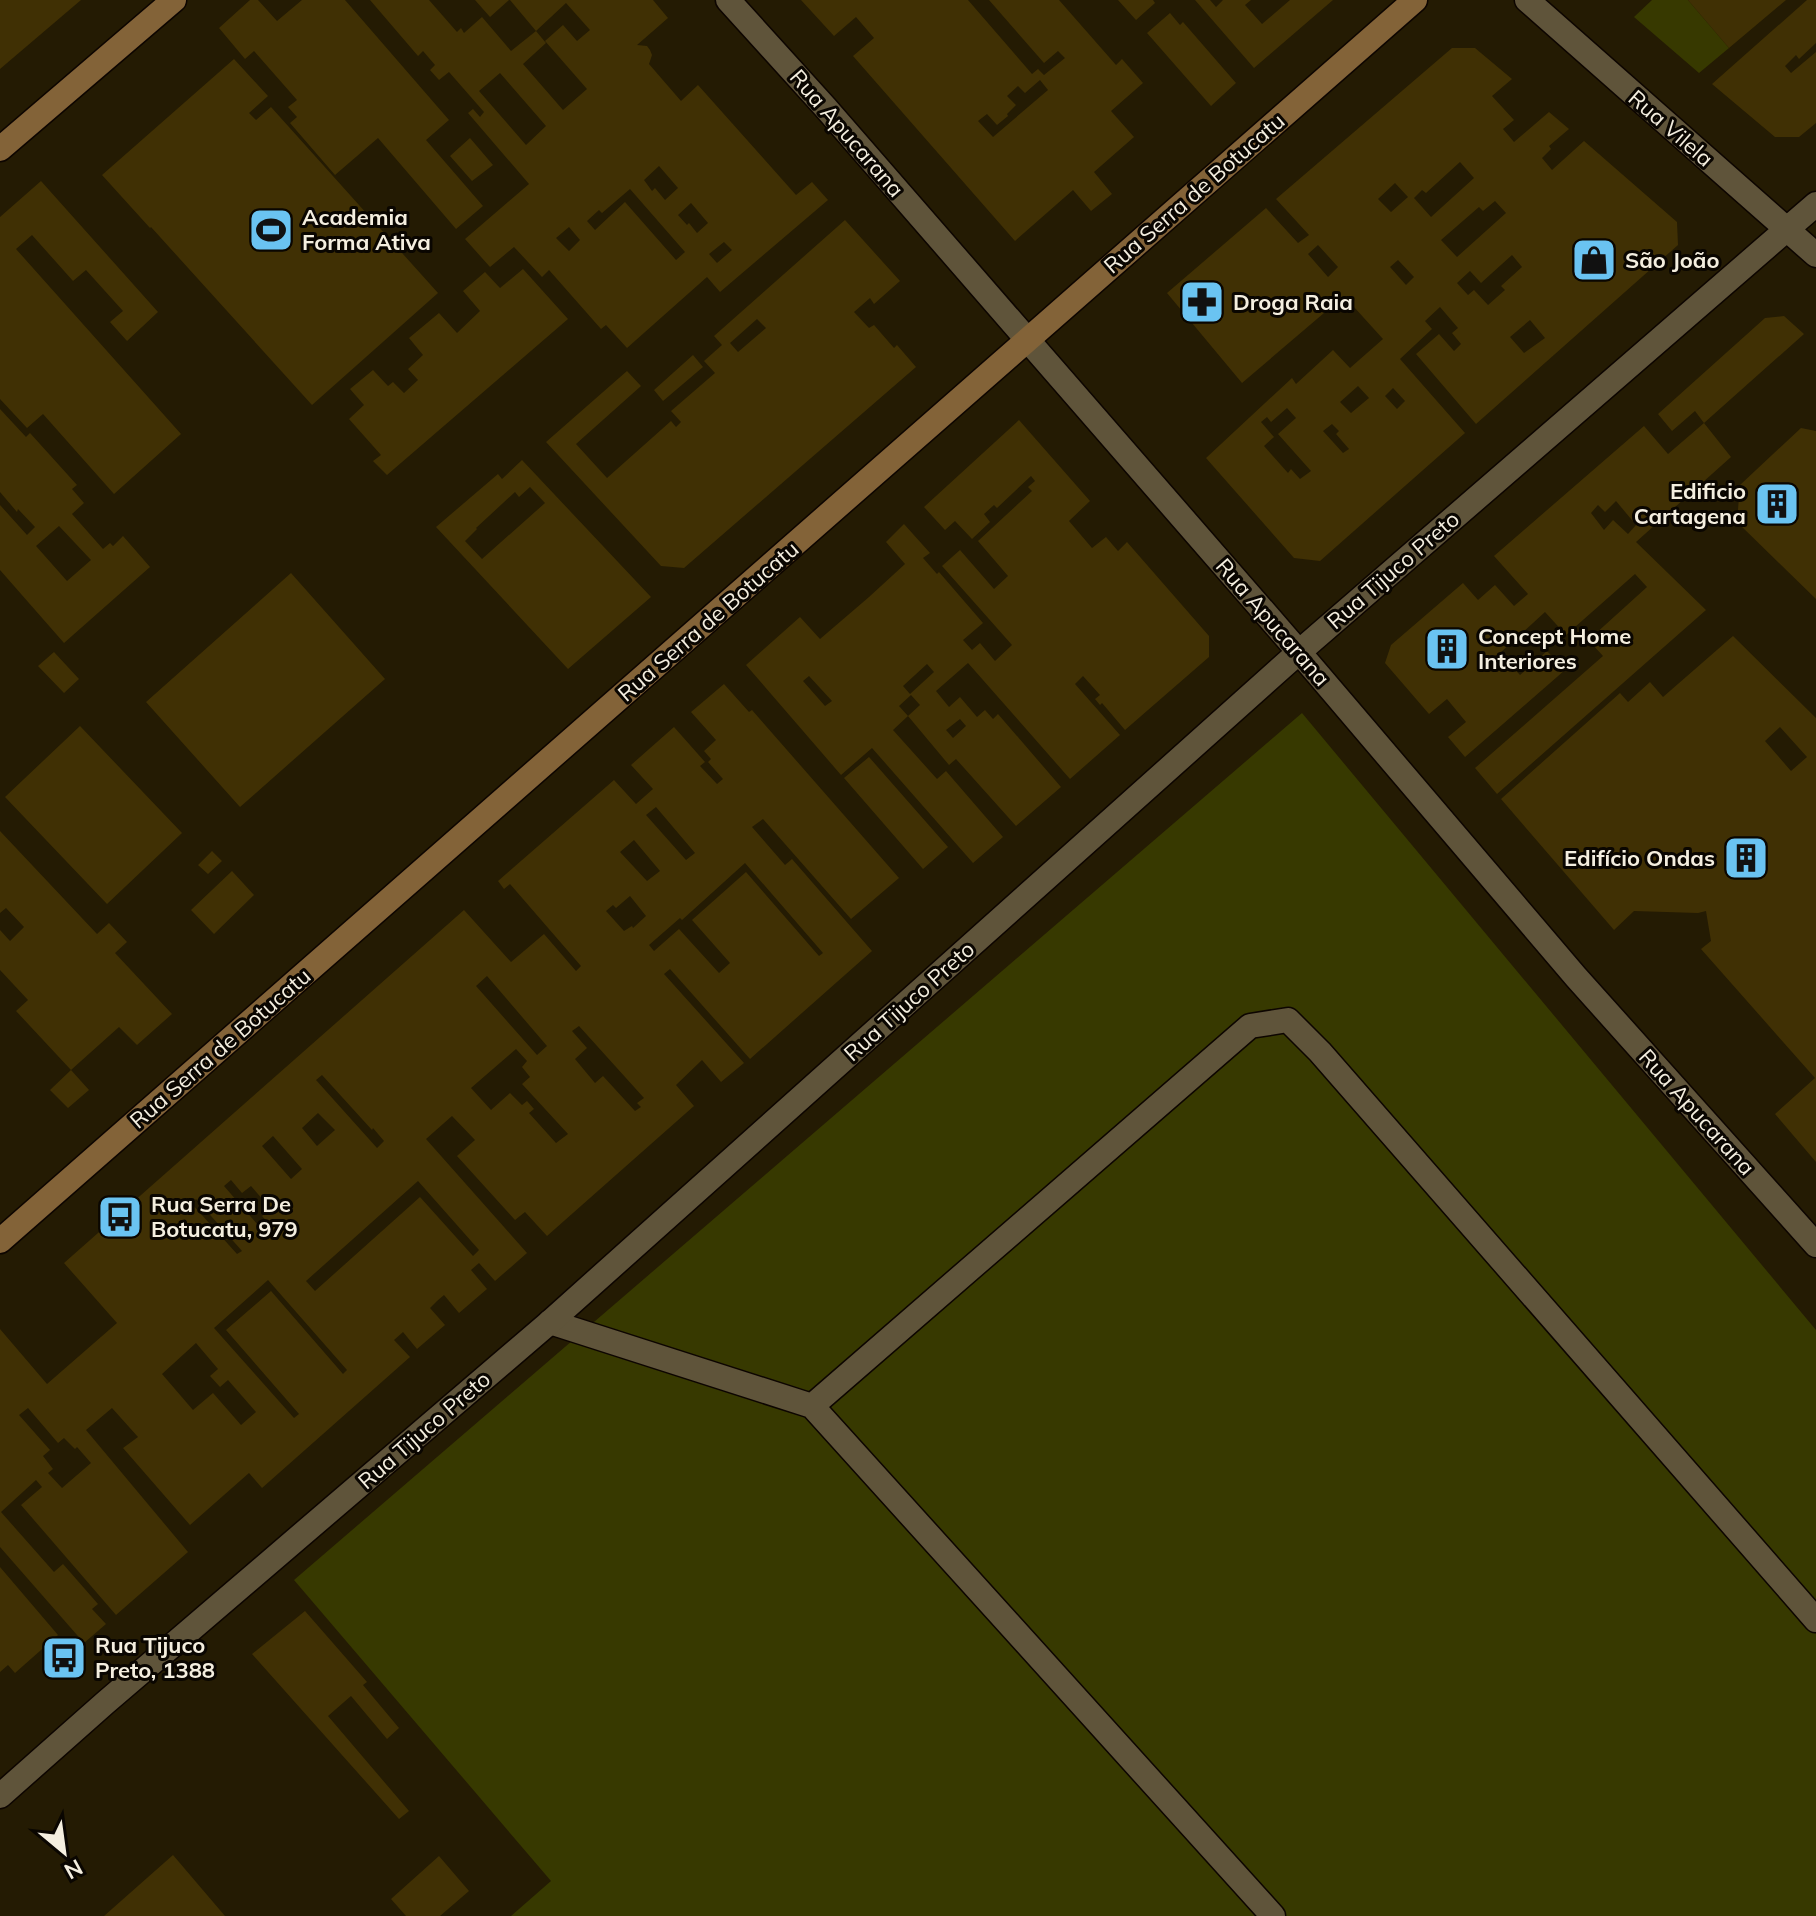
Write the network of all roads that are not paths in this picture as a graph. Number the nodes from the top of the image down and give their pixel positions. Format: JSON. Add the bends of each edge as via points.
{"nodes":[{"id":1,"x":174,"y":0,"type":"edge"},
{"id":2,"x":728,"y":0,"type":"edge"},
{"id":3,"x":1415,"y":0,"type":"edge"},
{"id":4,"x":1527,"y":0,"type":"edge"},
{"id":5,"x":0,"y":149,"type":"edge"},
{"id":6,"x":1816,"y":204,"type":"edge"},
{"id":7,"x":1786,"y":229,"type":"junction"},
{"id":8,"x":1816,"y":255,"type":"edge"},
{"id":9,"x":1027,"y":339,"type":"junction"},
{"id":10,"x":1299,"y":652,"type":"junction"},
{"id":11,"x":0,"y":1241,"type":"edge"},
{"id":12,"x":1816,"y":1245,"type":"edge"},
{"id":13,"x":550,"y":1322,"type":"junction"},
{"id":14,"x":812,"y":1406,"type":"junction"},
{"id":15,"x":1816,"y":1620,"type":"edge"},
{"id":16,"x":0,"y":1796,"type":"edge"},
{"id":17,"x":1273,"y":1916,"type":"edge"}],
"edges":[{"from":1,"to":5,"type":"street"},
{"from":2,"to":9,"type":"street","name":"Rua Apucarana"},
{"from":3,"to":9,"type":"street","name":"Rua Serra de Botucatu"},
{"from":4,"to":7,"type":"street","name":"Rua Vilela"},
{"from":6,"to":7,"type":"street","name":"Rua Tijuco Preto"},
{"from":7,"to":8,"type":"street","name":"Rua Vilela"},
{"from":7,"to":10,"type":"street","name":"Rua Tijuco Preto"},
{"from":9,"to":10,"type":"street","name":"Rua Apucarana"},
{"from":9,"to":11,"type":"street","name":"Rua Serra de Botucatu"},
{"from":10,"to":12,"type":"street","name":"Rua Apucarana","via":[[1576,977]]},
{"from":10,"to":13,"type":"street","name":"Rua Tijuco Preto"},
{"from":13,"to":14,"type":"street"},
{"from":13,"to":16,"type":"street","name":"Rua Tijuco Preto"},
{"from":14,"to":15,"type":"street","via":[[1250,1026],[1288,1020]]},
{"from":14,"to":17,"type":"street"}]}
